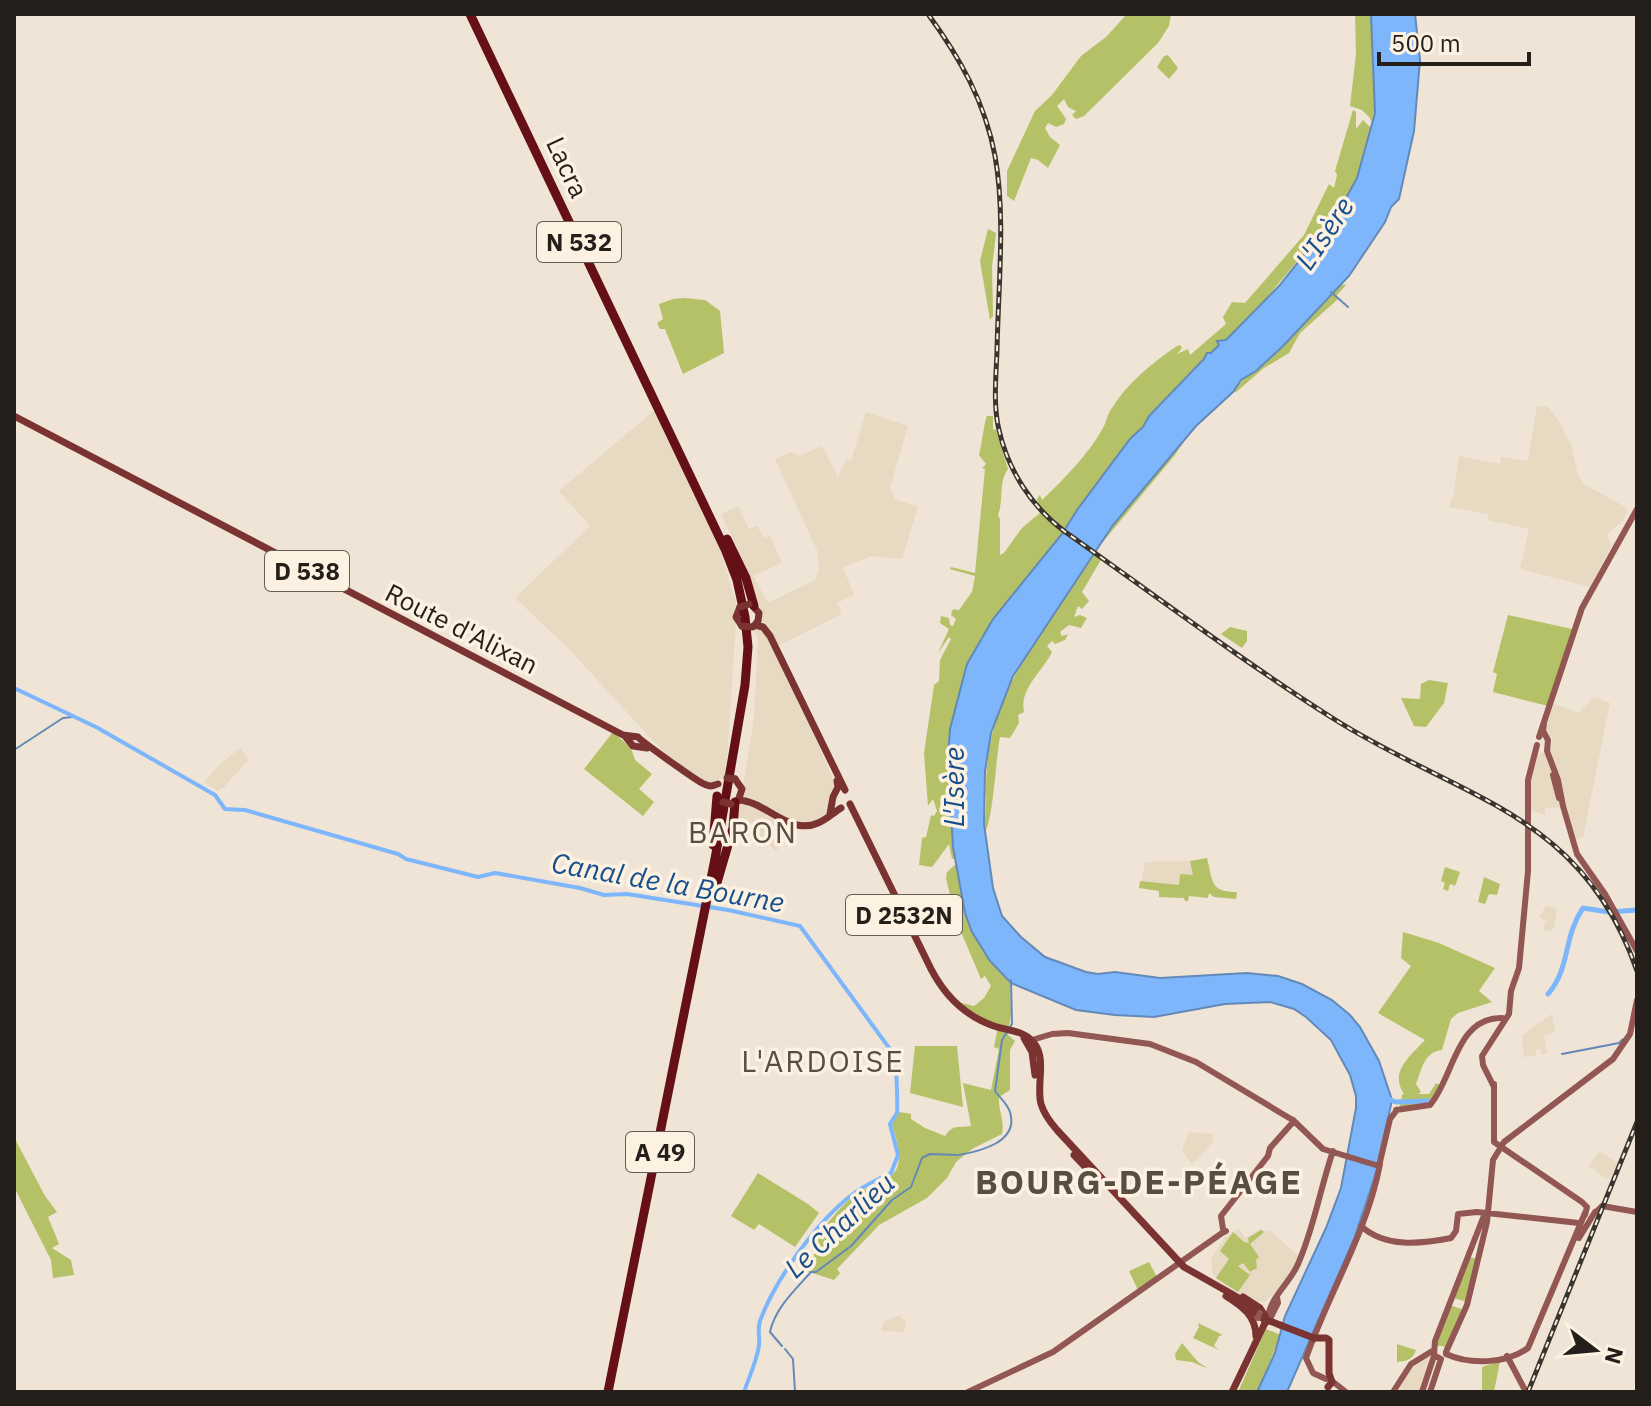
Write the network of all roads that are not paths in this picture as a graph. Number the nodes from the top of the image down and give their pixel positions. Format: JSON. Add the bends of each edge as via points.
{"nodes":[{"id":1,"x":472,"y":14,"type":"edge"},
{"id":2,"x":14,"y":416,"type":"edge"},
{"id":3,"x":687,"y":469,"type":"junction"},
{"id":4,"x":700,"y":489,"type":"junction"},
{"id":5,"x":1637,"y":510,"type":"edge"},
{"id":6,"x":1592,"y":589,"type":"junction"},
{"id":7,"x":752,"y":605,"type":"junction"},
{"id":8,"x":739,"y":608,"type":"junction"},
{"id":9,"x":756,"y":623,"type":"junction"},
{"id":10,"x":636,"y":742,"type":"junction"},
{"id":11,"x":1540,"y":745,"type":"junction"},
{"id":12,"x":718,"y":784,"type":"junction"},
{"id":13,"x":841,"y":791,"type":"junction"},
{"id":14,"x":729,"y":799,"type":"junction"},
{"id":15,"x":842,"y":806,"type":"junction"},
{"id":16,"x":709,"y":891,"type":"junction"},
{"id":17,"x":708,"y":912,"type":"junction"},
{"id":18,"x":1637,"y":951,"type":"edge"},
{"id":19,"x":1637,"y":1000,"type":"edge"},
{"id":20,"x":1499,"y":1022,"type":"junction"},
{"id":21,"x":1058,"y":1033,"type":"junction"},
{"id":22,"x":1047,"y":1038,"type":"junction"},
{"id":23,"x":1030,"y":1041,"type":"junction"},
{"id":24,"x":1040,"y":1058,"type":"junction"},
{"id":25,"x":1292,"y":1121,"type":"junction"},
{"id":26,"x":1502,"y":1147,"type":"junction"},
{"id":27,"x":1333,"y":1151,"type":"junction"},
{"id":28,"x":1379,"y":1167,"type":"junction"},
{"id":29,"x":1635,"y":1210,"type":"edge"},
{"id":30,"x":1486,"y":1213,"type":"junction"},
{"id":31,"x":1584,"y":1222,"type":"junction"},
{"id":32,"x":1361,"y":1229,"type":"junction"},
{"id":33,"x":1180,"y":1265,"type":"junction"},
{"id":34,"x":1224,"y":1292,"type":"junction"},
{"id":35,"x":1276,"y":1296,"type":"junction"},
{"id":36,"x":1264,"y":1317,"type":"junction"},
{"id":37,"x":1439,"y":1354,"type":"junction"},
{"id":38,"x":1511,"y":1358,"type":"junction"},
{"id":39,"x":1327,"y":1381,"type":"junction"},
{"id":40,"x":610,"y":1392,"type":"edge"},
{"id":41,"x":968,"y":1392,"type":"edge"},
{"id":42,"x":1232,"y":1392,"type":"edge"},
{"id":43,"x":1346,"y":1392,"type":"edge"},
{"id":44,"x":1393,"y":1392,"type":"edge"},
{"id":45,"x":1422,"y":1392,"type":"edge"},
{"id":46,"x":1430,"y":1392,"type":"edge"},
{"id":47,"x":1526,"y":1392,"type":"edge"}],
"edges":[{"from":1,"to":3,"type":"highway","name":"Lacra","number":"N 532"},
{"from":1,"to":4,"type":"highway","number":"N 532"},
{"from":2,"to":10,"type":"main road","name":"Route d'Alixan","number":"D 538"},
{"from":3,"to":8,"type":"highway"},
{"from":3,"to":16,"type":"highway","number":"A 49","via":[[734,570],[747,640],[745,685]]},
{"from":4,"to":7,"type":"highway","via":[[742,569]]},
{"from":4,"to":17,"type":"highway","number":"A 49","via":[[742,584],[751,648]]},
{"from":5,"to":6,"type":"main road"},
{"from":5,"to":6,"type":"main road"},
{"from":6,"to":11,"type":"main road","via":[[1578,618]]},
{"from":7,"to":8,"type":"main road","bridge":true},
{"from":7,"to":9,"type":"main road","via":[[759,611]]},
{"from":8,"to":9,"type":"main road","bridge":true,"via":[[742,626]]},
{"from":9,"to":13,"type":"main road","via":[[766,629],[784,662]]},
{"from":10,"to":12,"type":"main road","name":"Route d'Alixan","number":"D 538","via":[[700,782]]},
{"from":10,"to":14,"type":"main road","name":"Route d'Alixan","number":"D 538"},
{"from":11,"to":18,"type":"main road","via":[[1549,758],[1578,857]]},
{"from":11,"to":20,"type":"main road","via":[[1528,780],[1528,875],[1519,968],[1509,1014]]},
{"from":12,"to":14,"type":"main road"},
{"from":12,"to":14,"type":"main road","via":[[731,778],[740,784]]},
{"from":13,"to":15,"type":"main road","via":[[833,797]]},
{"from":13,"to":15,"type":"main road","via":[[851,796]]},
{"from":14,"to":15,"type":"main road","name":"Route d'Alixan","via":[[800,826],[818,823]]},
{"from":14,"to":16,"type":"highway"},
{"from":14,"to":17,"type":"highway","via":[[733,828]]},
{"from":15,"to":23,"type":"main road","number":"D 2532N","via":[[865,834],[940,985],[964,1011]]},
{"from":16,"to":40,"type":"highway","number":"A 49"},
{"from":17,"to":40,"type":"highway","number":"A 49"},
{"from":19,"to":26,"type":"main road","via":[[1632,1029],[1610,1062]]},
{"from":20,"to":26,"type":"main road","via":[[1483,1062],[1493,1079],[1495,1140]]},
{"from":20,"to":28,"type":"main road","via":[[1485,1020],[1469,1031],[1432,1104],[1399,1110]]},
{"from":21,"to":22,"type":"main road"},
{"from":21,"to":23,"type":"main road"},
{"from":21,"to":25,"type":"main road","via":[[1150,1044],[1196,1062]]},
{"from":22,"to":23,"type":"main road"},
{"from":22,"to":24,"type":"main road"},
{"from":23,"to":24,"type":"main road"},
{"from":23,"to":33,"type":"main road","via":[[1037,1101],[1048,1126]]},
{"from":24,"to":33,"type":"main road","via":[[1040,1096],[1048,1120]]},
{"from":25,"to":27,"type":"main road","via":[[1322,1148]]},
{"from":25,"to":33,"type":"main road","via":[[1221,1216],[1222,1231]]},
{"from":26,"to":30,"type":"main road","via":[[1491,1159]]},
{"from":26,"to":31,"type":"main road","via":[[1582,1202]]},
{"from":27,"to":28,"type":"main road"},
{"from":27,"to":35,"type":"main road","via":[[1298,1264]]},
{"from":28,"to":32,"type":"main road"},
{"from":29,"to":31,"type":"main road","via":[[1602,1206]]},
{"from":30,"to":31,"type":"main road"},
{"from":30,"to":32,"type":"main road","via":[[1458,1214],[1451,1238],[1400,1243]]},
{"from":30,"to":37,"type":"main road","via":[[1467,1304]]},
{"from":30,"to":37,"type":"main road","via":[[1435,1341]]},
{"from":31,"to":38,"type":"main road","via":[[1525,1351]]},
{"from":32,"to":39,"type":"main road","via":[[1306,1363]]},
{"from":33,"to":34,"type":"main road","via":[[1190,1276]]},
{"from":33,"to":41,"type":"main road","via":[[1053,1352]]},
{"from":34,"to":36,"type":"main road"},
{"from":34,"to":36,"type":"main road","via":[[1247,1312]]},
{"from":35,"to":36,"type":"main road"},
{"from":35,"to":36,"type":"main road"},
{"from":36,"to":39,"type":"main road","bridge":true,"via":[[1323,1343]]},
{"from":36,"to":42,"type":"main road"},
{"from":37,"to":38,"type":"main road","via":[[1481,1362]]},
{"from":37,"to":44,"type":"main road","via":[[1409,1366]]},
{"from":37,"to":45,"type":"main road"},
{"from":37,"to":46,"type":"main road"},
{"from":38,"to":47,"type":"main road"},
{"from":39,"to":43,"type":"main road"}]}
